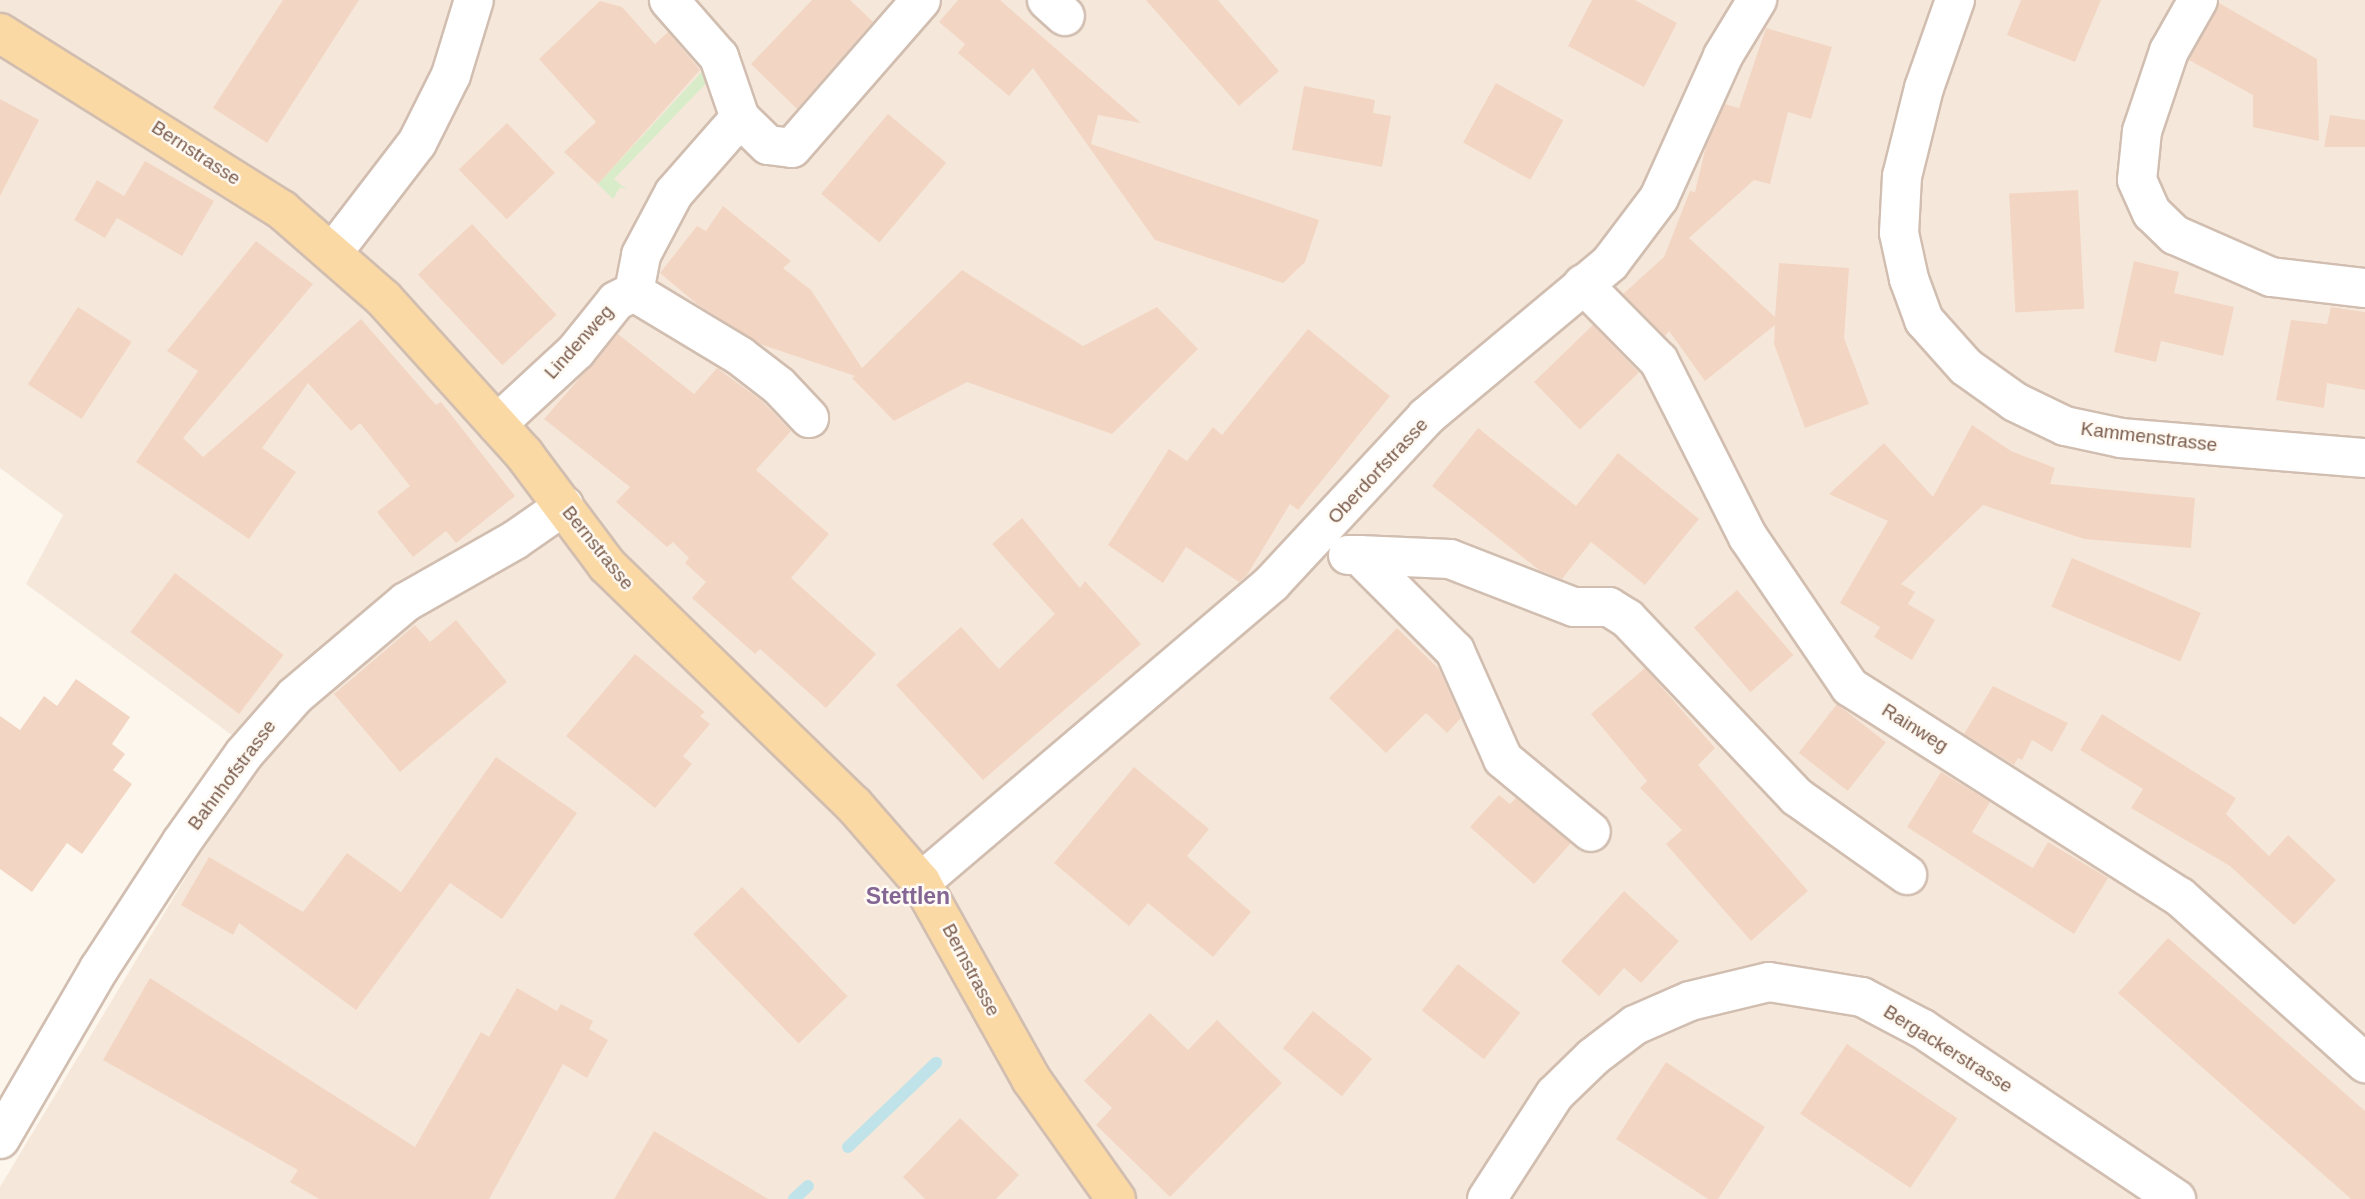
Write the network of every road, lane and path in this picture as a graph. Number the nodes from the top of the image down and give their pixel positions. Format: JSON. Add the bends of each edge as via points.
{"nodes":[{"id":1,"x":474,"y":0,"type":"edge"},
{"id":2,"x":669,"y":0,"type":"edge"},
{"id":3,"x":920,"y":0,"type":"edge"},
{"id":4,"x":1757,"y":0,"type":"edge"},
{"id":5,"x":1955,"y":0,"type":"edge"},
{"id":6,"x":2198,"y":0,"type":"edge"},
{"id":7,"x":0,"y":33,"type":"edge"},
{"id":8,"x":740,"y":118,"type":"junction"},
{"id":9,"x":334,"y":251,"type":"junction"},
{"id":10,"x":1583,"y":284,"type":"junction"},
{"id":11,"x":2365,"y":288,"type":"edge"},
{"id":12,"x":634,"y":292,"type":"junction"},
{"id":13,"x":809,"y":418,"type":"dead end"},
{"id":14,"x":497,"y":424,"type":"junction"},
{"id":15,"x":2365,"y":458,"type":"edge"},
{"id":16,"x":564,"y":506,"type":"junction"},
{"id":17,"x":1301,"y":553,"type":"junction"},
{"id":18,"x":1359,"y":555,"type":"junction"},
{"id":19,"x":1591,"y":832,"type":"dead end"},
{"id":20,"x":1907,"y":875,"type":"dead end"},
{"id":21,"x":921,"y":882,"type":"junction"},
{"id":22,"x":2365,"y":1063,"type":"edge"},
{"id":23,"x":0,"y":1139,"type":"edge"},
{"id":24,"x":1116,"y":1199,"type":"edge"},
{"id":25,"x":1487,"y":1199,"type":"edge"},
{"id":26,"x":2176,"y":1199,"type":"edge"}],
"edges":[{"from":1,"to":9,"type":"street","via":[[462,45],[430,120],[397,174]]},
{"from":2,"to":8,"type":"street","via":[[719,57]]},
{"from":3,"to":8,"type":"street","via":[[792,148],[768,145]]},
{"from":4,"to":10,"type":"street","name":"Oberdorfstrasse","via":[[1723,56],[1646,220],[1610,263]]},
{"from":5,"to":15,"type":"street","name":"Kammenstrasse","via":[[1924,88],[1902,176],[1899,233],[1924,320],[1966,367],[2015,402],[2065,426],[2121,438]]},
{"from":6,"to":11,"type":"street","via":[[2169,51],[2142,131],[2137,180],[2152,213],[2175,235],[2271,277]]},
{"from":7,"to":9,"type":"main road","name":"Bernstrasse","via":[[227,172]]},
{"from":8,"to":12,"type":"street","name":"Lindenweg","via":[[674,193],[641,254]]},
{"from":9,"to":14,"type":"main road","name":"Bernstrasse"},
{"from":10,"to":17,"type":"street","name":"Oberdorfstrasse","via":[[1426,417]]},
{"from":10,"to":22,"type":"street","name":"Rainweg","via":[[1659,361],[1748,537],[1850,687],[2180,897]]},
{"from":12,"to":13,"type":"street","via":[[740,356],[779,386]]},
{"from":12,"to":14,"type":"street","name":"Lindenweg","via":[[616,302],[576,351]]},
{"from":14,"to":16,"type":"main road","name":"Bernstrasse"},
{"from":16,"to":21,"type":"main road","name":"Bernstrasse","via":[[607,565],[854,805]]},
{"from":16,"to":23,"type":"street","name":"Bahnhofstrasse","via":[[515,540],[406,602],[295,696],[244,754],[181,843],[99,968]]},
{"from":17,"to":18,"type":"street"},
{"from":17,"to":21,"type":"street","name":"Oberdorfstrasse","via":[[1209,640]]},
{"from":18,"to":19,"type":"street","via":[[1455,651],[1503,759]]},
{"from":18,"to":20,"type":"street","via":[[1450,559],[1574,607],[1609,607],[1628,619],[1797,797]]},
{"from":21,"to":24,"type":"main road","name":"Bernstrasse","via":[[1031,1079]]},
{"from":25,"to":26,"type":"street","name":"Bergackerstrasse","via":[[1555,1094],[1593,1057],[1635,1025],[1689,1001],[1769,982],[1815,986],[1874,1003],[1923,1029]]}]}
